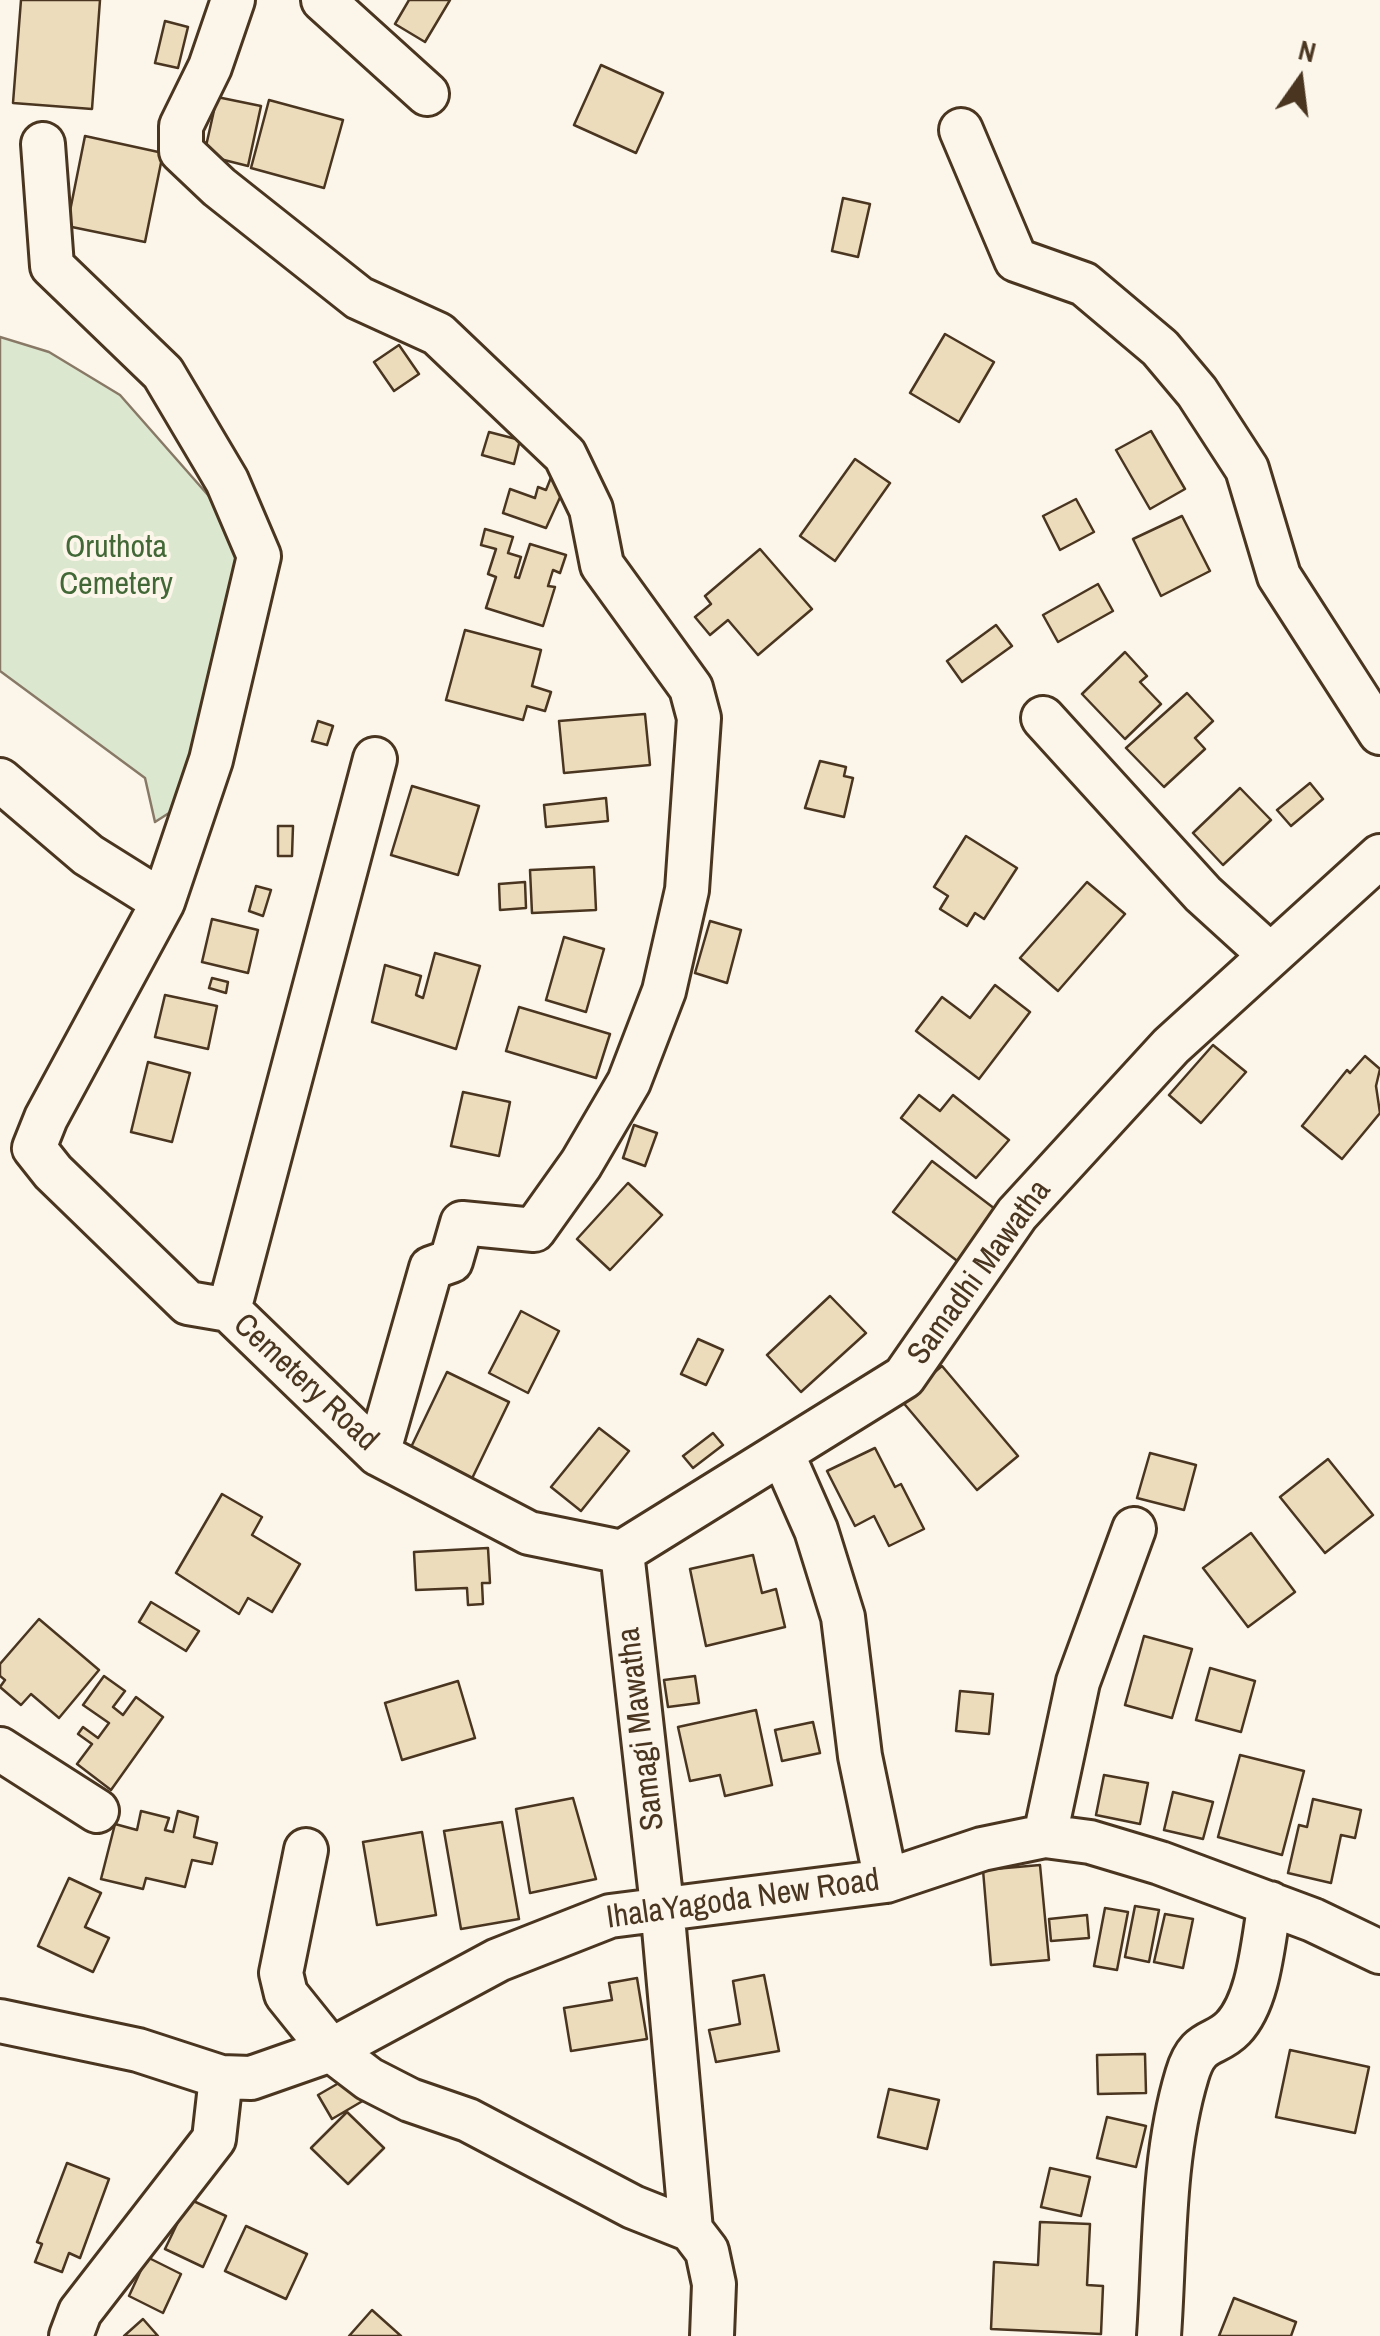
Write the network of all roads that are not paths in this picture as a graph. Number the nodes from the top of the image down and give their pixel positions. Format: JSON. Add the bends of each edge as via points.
{"nodes":[{"id":1,"x":233,"y":0,"type":"edge"},
{"id":2,"x":323,"y":0,"type":"edge"},
{"id":3,"x":428,"y":94,"type":"dead end"},
{"id":4,"x":960,"y":130,"type":"dead end"},
{"id":5,"x":43,"y":144,"type":"dead end"},
{"id":6,"x":1043,"y":718,"type":"dead end"},
{"id":7,"x":1380,"y":732,"type":"edge"},
{"id":8,"x":375,"y":759,"type":"dead end"},
{"id":9,"x":0,"y":780,"type":"edge"},
{"id":10,"x":1380,"y":856,"type":"edge"},
{"id":11,"x":163,"y":902,"type":"junction"},
{"id":12,"x":1270,"y":955,"type":"junction"},
{"id":13,"x":229,"y":1310,"type":"junction"},
{"id":14,"x":782,"y":1453,"type":"junction"},
{"id":15,"x":378,"y":1454,"type":"junction"},
{"id":16,"x":1134,"y":1529,"type":"dead end"},
{"id":17,"x":622,"y":1552,"type":"junction"},
{"id":18,"x":0,"y":1749,"type":"edge"},
{"id":19,"x":96,"y":1811,"type":"dead end"},
{"id":20,"x":1045,"y":1836,"type":"junction"},
{"id":21,"x":306,"y":1850,"type":"dead end"},
{"id":22,"x":886,"y":1881,"type":"junction"},
{"id":23,"x":1270,"y":1903,"type":"junction"},
{"id":24,"x":662,"y":1906,"type":"junction"},
{"id":25,"x":1380,"y":1952,"type":"edge"},
{"id":26,"x":0,"y":2021,"type":"edge"},
{"id":27,"x":331,"y":2050,"type":"junction"},
{"id":28,"x":221,"y":2077,"type":"junction"},
{"id":29,"x":691,"y":2230,"type":"junction"},
{"id":30,"x":71,"y":2336,"type":"edge"},
{"id":31,"x":712,"y":2336,"type":"edge"},
{"id":32,"x":1159,"y":2336,"type":"edge"}],
"edges":[{"from":1,"to":15,"type":"street","via":[[181,126],[181,151],[359,298],[438,334],[565,455],[591,509],[602,565],[690,688],[700,718],[687,890],[664,991],[629,1082],[534,1230],[462,1224],[451,1261],[431,1268]]},
{"from":2,"to":3,"type":"street"},
{"from":4,"to":7,"type":"street","via":[[1016,260],[1084,284],[1160,348],[1196,392],[1247,470],[1279,576]]},
{"from":5,"to":11,"type":"street","via":[[52,266],[163,373],[227,481],[260,556],[211,760]]},
{"from":6,"to":12,"type":"street","via":[[1203,894]]},
{"from":8,"to":13,"type":"street"},
{"from":9,"to":11,"type":"street","via":[[88,855]]},
{"from":10,"to":12,"type":"street","name":"Samadhi Mawatha"},
{"from":11,"to":13,"type":"street","name":"Cemetery Road","via":[[34,1148],[188,1303]]},
{"from":12,"to":14,"type":"street","name":"Samadhi Mawatha","via":[[1171,1046],[1017,1214],[904,1377]]},
{"from":13,"to":15,"type":"street","name":"Cemetery Road"},
{"from":14,"to":17,"type":"street","name":"Samadhi Mawatha"},
{"from":14,"to":22,"type":"street","via":[[816,1530],[843,1617],[860,1756]]},
{"from":15,"to":17,"type":"street","name":"Cemetery Road","via":[[529,1533]]},
{"from":16,"to":20,"type":"street","via":[[1078,1682]]},
{"from":17,"to":24,"type":"street","name":"Samagi Mawatha"},
{"from":18,"to":19,"type":"street"},
{"from":20,"to":22,"type":"street","name":"IhalaYagoda New Road"},
{"from":20,"to":23,"type":"street","name":"IhalaYagoda New Road","via":[[1090,1842]]},
{"from":21,"to":27,"type":"street","via":[[280,1973],[286,1994]]},
{"from":22,"to":24,"type":"street","name":"IhalaYagoda New Road"},
{"from":23,"to":25,"type":"street","name":"IhalaYagoda New Road"},
{"from":23,"to":32,"type":"street","via":[[1243,2012],[1233,2028],[1197,2053],[1187,2074],[1172,2158]]},
{"from":24,"to":27,"type":"street","name":"IhalaYagoda New Road","via":[[610,1916],[498,1960]]},
{"from":24,"to":29,"type":"street","name":"Samagi Mawatha"},
{"from":26,"to":28,"type":"street","name":"IhalaYagoda New Road","via":[[138,2050]]},
{"from":27,"to":28,"type":"street","name":"IhalaYagoda New Road","via":[[250,2078]]},
{"from":27,"to":29,"type":"street","via":[[396,2093],[522,2145],[602,2192]]},
{"from":28,"to":30,"type":"street","via":[[214,2139],[80,2312]]},
{"from":29,"to":31,"type":"street","via":[[707,2251],[714,2284]]}]}
